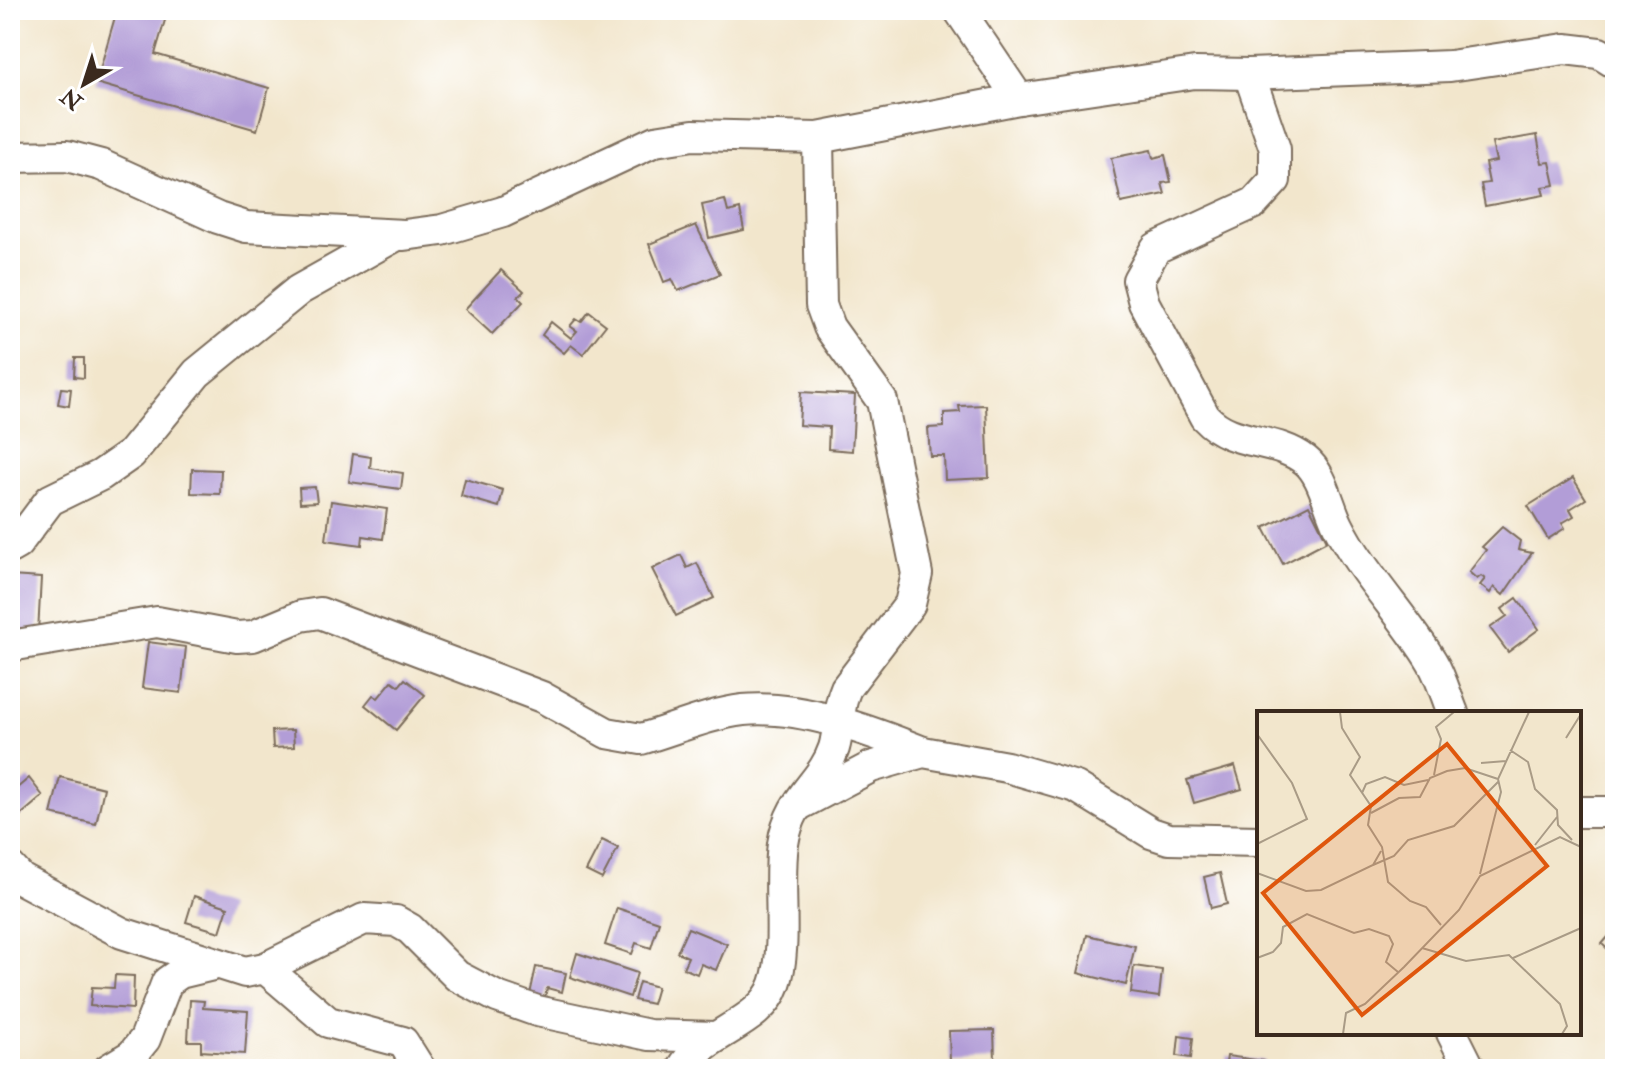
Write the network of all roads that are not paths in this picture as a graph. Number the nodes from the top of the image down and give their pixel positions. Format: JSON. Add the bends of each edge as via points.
{"nodes":[{"id":1,"x":959,"y":10,"type":"edge"},
{"id":2,"x":1615,"y":63,"type":"edge"},
{"id":3,"x":1249,"y":74,"type":"junction"},
{"id":4,"x":1019,"y":99,"type":"junction"},
{"id":5,"x":818,"y":138,"type":"junction"},
{"id":6,"x":10,"y":157,"type":"edge"},
{"id":7,"x":398,"y":235,"type":"junction"},
{"id":8,"x":10,"y":548,"type":"edge"},
{"id":9,"x":10,"y":646,"type":"edge"},
{"id":10,"x":1452,"y":711,"type":"edge"},
{"id":11,"x":837,"y":723,"type":"junction"},
{"id":12,"x":923,"y":752,"type":"junction"},
{"id":13,"x":792,"y":808,"type":"junction"},
{"id":14,"x":1581,"y":812,"type":"edge"},
{"id":15,"x":1615,"y":812,"type":"edge"},
{"id":16,"x":1257,"y":841,"type":"edge"},
{"id":17,"x":10,"y":867,"type":"edge"},
{"id":18,"x":213,"y":965,"type":"junction"},
{"id":19,"x":265,"y":968,"type":"junction"},
{"id":20,"x":1453,"y":1035,"type":"edge"},
{"id":21,"x":716,"y":1037,"type":"junction"},
{"id":22,"x":109,"y":1069,"type":"edge"},
{"id":23,"x":420,"y":1069,"type":"edge"},
{"id":24,"x":682,"y":1069,"type":"edge"},
{"id":25,"x":1470,"y":1069,"type":"edge"}],
"edges":[{"from":1,"to":4,"type":"street"},
{"from":2,"to":3,"type":"street","via":[[1599,53],[1565,49],[1450,66]]},
{"from":3,"to":4,"type":"street","via":[[1195,73]]},
{"from":3,"to":10,"type":"street","via":[[1275,149],[1275,180],[1254,203],[1156,248],[1138,280],[1144,303],[1217,430],[1285,449],[1306,460],[1316,473],[1338,527],[1433,664]]},
{"from":4,"to":5,"type":"street"},
{"from":5,"to":7,"type":"street","via":[[741,133],[655,141],[503,212],[442,230]]},
{"from":5,"to":11,"type":"street","via":[[821,305],[829,327],[882,401],[917,574],[910,604],[846,688]]},
{"from":6,"to":7,"type":"street","via":[[67,156],[101,165],[246,227]]},
{"from":7,"to":8,"type":"street","via":[[299,290],[197,373],[131,454],[50,500]]},
{"from":9,"to":11,"type":"street","via":[[157,622],[253,636],[320,613],[542,697],[625,739],[739,710],[771,710]]},
{"from":11,"to":12,"type":"street"},
{"from":11,"to":13,"type":"street","via":[[834,748]]},
{"from":12,"to":13,"type":"street","via":[[871,767]]},
{"from":12,"to":16,"type":"street","via":[[1007,767],[1076,787],[1169,839]]},
{"from":13,"to":21,"type":"street","via":[[783,845],[775,984],[759,1007]]},
{"from":14,"to":15,"type":"street"},
{"from":17,"to":18,"type":"street","via":[[21,879],[122,933]]},
{"from":18,"to":19,"type":"street","via":[[245,972]]},
{"from":18,"to":22,"type":"street","via":[[167,982],[145,1039]]},
{"from":19,"to":21,"type":"street","via":[[331,932],[377,917],[410,929],[457,976],[497,997],[649,1035]]},
{"from":19,"to":23,"type":"street","via":[[328,1022],[403,1042]]},
{"from":20,"to":25,"type":"street"},
{"from":21,"to":24,"type":"street"}]}
